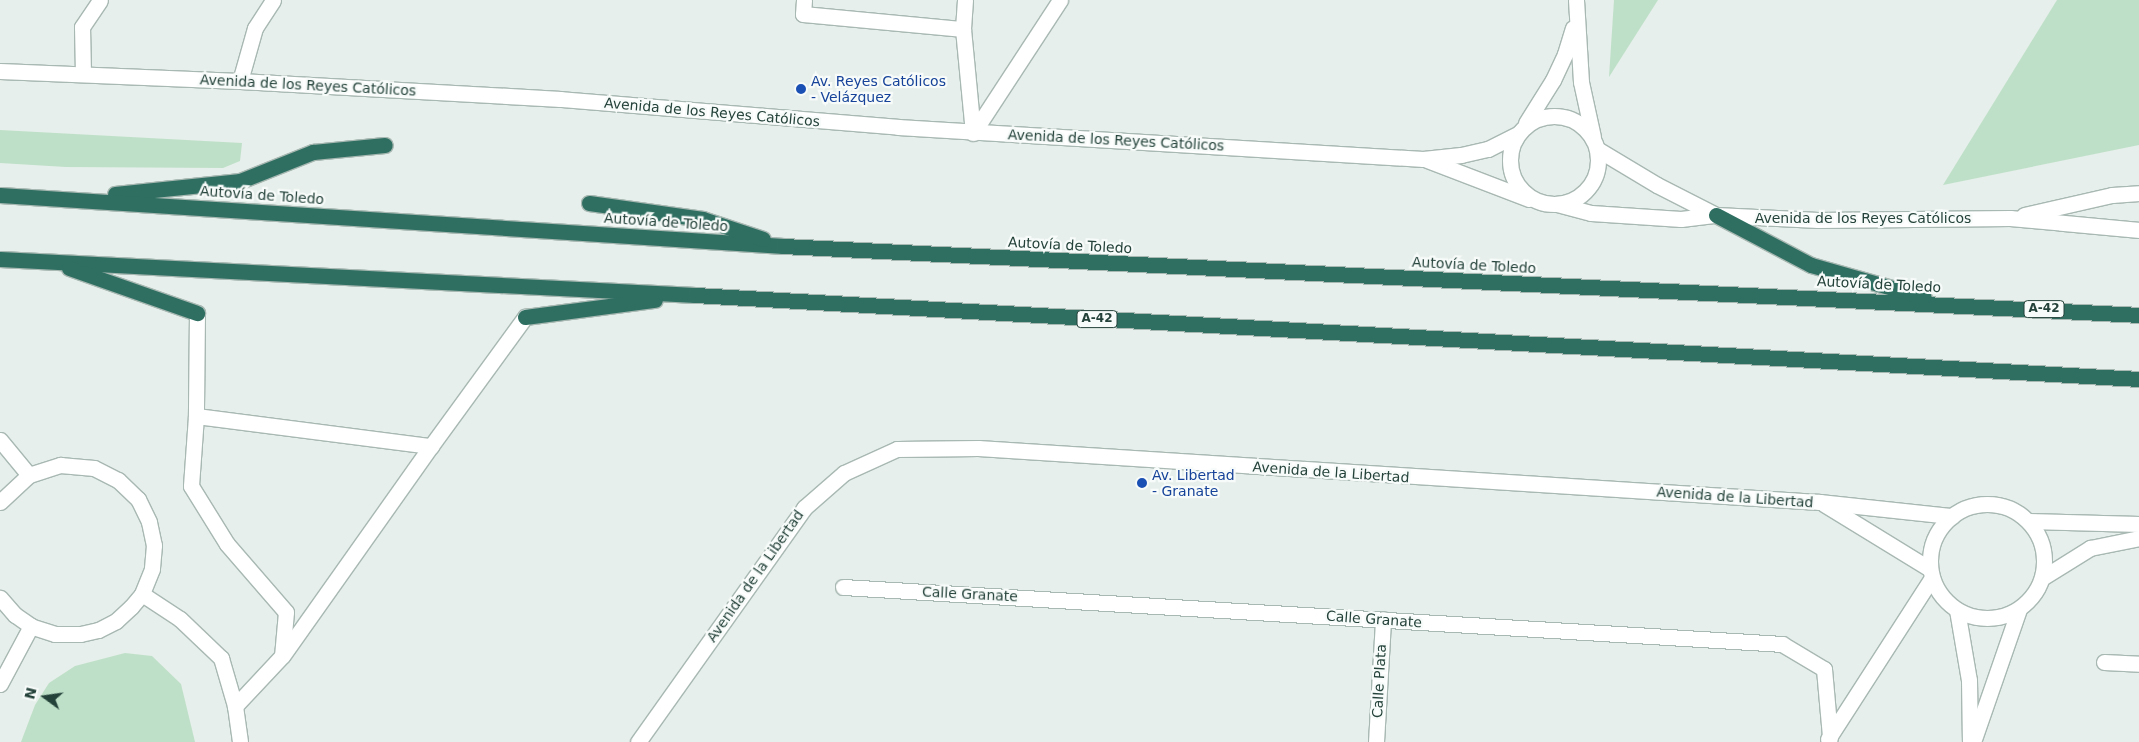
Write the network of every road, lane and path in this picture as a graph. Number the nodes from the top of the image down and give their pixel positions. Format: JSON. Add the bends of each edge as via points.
{"nodes":[{"id":1,"x":100,"y":0,"type":"edge"},
{"id":2,"x":273,"y":0,"type":"edge"},
{"id":3,"x":804,"y":0,"type":"edge"},
{"id":4,"x":965,"y":0,"type":"edge"},
{"id":5,"x":1060,"y":0,"type":"edge"},
{"id":6,"x":1576,"y":0,"type":"edge"},
{"id":7,"x":1576,"y":17,"type":"junction"},
{"id":8,"x":963,"y":30,"type":"junction"},
{"id":9,"x":0,"y":71,"type":"edge"},
{"id":10,"x":83,"y":74,"type":"junction"},
{"id":11,"x":240,"y":81,"type":"junction"},
{"id":12,"x":1520,"y":132,"type":"junction"},
{"id":13,"x":973,"y":133,"type":"junction"},
{"id":14,"x":384,"y":145,"type":"dead end"},
{"id":15,"x":1596,"y":145,"type":"junction"},
{"id":16,"x":1423,"y":159,"type":"junction"},
{"id":17,"x":2139,"y":193,"type":"edge"},
{"id":18,"x":0,"y":195,"type":"edge"},
{"id":19,"x":63,"y":198,"type":"junction"},
{"id":20,"x":1538,"y":202,"type":"junction"},
{"id":21,"x":589,"y":203,"type":"dead end"},
{"id":22,"x":1557,"y":204,"type":"junction"},
{"id":23,"x":1716,"y":215,"type":"junction"},
{"id":24,"x":2010,"y":218,"type":"junction"},
{"id":25,"x":2139,"y":230,"type":"edge"},
{"id":26,"x":783,"y":246,"type":"junction"},
{"id":27,"x":0,"y":259,"type":"edge"},
{"id":28,"x":54,"y":263,"type":"junction"},
{"id":29,"x":695,"y":295,"type":"junction"},
{"id":30,"x":1949,"y":304,"type":"junction"},
{"id":31,"x":197,"y":313,"type":"joint"},
{"id":32,"x":2139,"y":314,"type":"edge"},
{"id":33,"x":525,"y":317,"type":"joint"},
{"id":34,"x":2139,"y":379,"type":"edge"},
{"id":35,"x":196,"y":416,"type":"junction"},
{"id":36,"x":0,"y":440,"type":"edge"},
{"id":37,"x":431,"y":446,"type":"junction"},
{"id":38,"x":30,"y":475,"type":"junction"},
{"id":39,"x":0,"y":502,"type":"edge"},
{"id":40,"x":1820,"y":502,"type":"junction"},
{"id":41,"x":1952,"y":516,"type":"junction"},
{"id":42,"x":2029,"y":521,"type":"junction"},
{"id":43,"x":2139,"y":524,"type":"edge"},
{"id":44,"x":2139,"y":538,"type":"edge"},
{"id":45,"x":1930,"y":574,"type":"junction"},
{"id":46,"x":2042,"y":578,"type":"junction"},
{"id":47,"x":844,"y":587,"type":"dead end"},
{"id":48,"x":142,"y":594,"type":"junction"},
{"id":49,"x":0,"y":598,"type":"edge"},
{"id":50,"x":2018,"y":608,"type":"junction"},
{"id":51,"x":1957,"y":610,"type":"junction"},
{"id":52,"x":1383,"y":619,"type":"junction"},
{"id":53,"x":31,"y":626,"type":"junction"},
{"id":54,"x":282,"y":656,"type":"junction"},
{"id":55,"x":2104,"y":662,"type":"dead end"},
{"id":56,"x":2139,"y":664,"type":"edge"},
{"id":57,"x":0,"y":684,"type":"edge"},
{"id":58,"x":235,"y":706,"type":"junction"},
{"id":59,"x":1828,"y":740,"type":"edge"},
{"id":60,"x":240,"y":742,"type":"edge"},
{"id":61,"x":638,"y":742,"type":"edge"},
{"id":62,"x":1376,"y":742,"type":"edge"},
{"id":63,"x":1972,"y":742,"type":"edge"}],
"edges":[{"from":1,"to":10,"type":"street","via":[[82,27]]},
{"from":2,"to":11,"type":"street","via":[[255,28]]},
{"from":3,"to":8,"type":"street","via":[[803,14]]},
{"from":4,"to":8,"type":"street"},
{"from":5,"to":13,"type":"street"},
{"from":6,"to":7,"type":"street"},
{"from":7,"to":12,"type":"street","name":"Avenida de los Reyes Católicos","via":[[1565,54]]},
{"from":7,"to":15,"type":"street","via":[[1581,82]]},
{"from":8,"to":13,"type":"street"},
{"from":9,"to":10,"type":"street","name":"Avenida de los Reyes Católicos"},
{"from":10,"to":11,"type":"street","name":"Avenida de los Reyes Católicos"},
{"from":11,"to":13,"type":"street","name":"Avenida de los Reyes Católicos","via":[[560,99]]},
{"from":12,"to":15,"type":"street","via":[[1538,118],[1562,116],[1585,128]]},
{"from":12,"to":16,"type":"street","name":"Avenida de los Reyes Católicos","via":[[1488,149]]},
{"from":12,"to":20,"type":"street","via":[[1511,151],[1510,167],[1521,190]]},
{"from":13,"to":16,"type":"street","name":"Avenida de los Reyes Católicos"},
{"from":14,"to":19,"type":"highway","via":[[313,152],[240,181]]},
{"from":15,"to":22,"type":"street","via":[[1597,172],[1586,192]]},
{"from":15,"to":23,"type":"street","name":"Avenida de los Reyes Católicos","via":[[1657,185]]},
{"from":16,"to":20,"type":"street","name":"Avenida de los Reyes Católicos"},
{"from":17,"to":24,"type":"street","name":"Avenida de los Reyes Católicos","via":[[2112,195]]},
{"from":18,"to":19,"type":"highway","name":"Autovía de Toledo","number":"A-42"},
{"from":19,"to":26,"type":"highway","name":"Autovía de Toledo","number":"A-42"},
{"from":20,"to":22,"type":"street"},
{"from":21,"to":26,"type":"highway","via":[[703,219]]},
{"from":22,"to":23,"type":"street","name":"Avenida de los Reyes Católicos","via":[[1591,213],[1681,219]]},
{"from":23,"to":24,"type":"street","name":"Avenida de los Reyes Católicos","via":[[1818,220]]},
{"from":23,"to":30,"type":"highway","via":[[1811,265]]},
{"from":24,"to":25,"type":"street","name":"Avenida de los Reyes Católicos"},
{"from":26,"to":30,"type":"highway","name":"Autovía de Toledo","number":"A-42"},
{"from":27,"to":28,"type":"highway","number":"A-42"},
{"from":28,"to":29,"type":"highway","number":"A-42"},
{"from":28,"to":31,"type":"highway"},
{"from":29,"to":33,"type":"highway"},
{"from":29,"to":34,"type":"highway","number":"A-42"},
{"from":30,"to":32,"type":"highway","name":"Autovía de Toledo","number":"A-42"},
{"from":31,"to":35,"type":"street"},
{"from":33,"to":37,"type":"street"},
{"from":35,"to":37,"type":"street"},
{"from":35,"to":54,"type":"street","via":[[191,486],[226,544],[286,612]]},
{"from":36,"to":38,"type":"street"},
{"from":37,"to":54,"type":"street"},
{"from":38,"to":39,"type":"street"},
{"from":38,"to":48,"type":"street","via":[[60,465],[94,468],[118,480],[138,499],[149,522],[154,545],[152,569]]},
{"from":40,"to":41,"type":"street","name":"Avenida de la Libertad"},
{"from":40,"to":45,"type":"street"},
{"from":40,"to":61,"type":"street","name":"Avenida de la Libertad","via":[[978,448],[898,449],[844,473],[804,508]]},
{"from":41,"to":42,"type":"street","via":[[1970,506],[1990,503],[2017,512]]},
{"from":41,"to":45,"type":"street","via":[[1938,531],[1931,549]]},
{"from":42,"to":43,"type":"street"},
{"from":42,"to":46,"type":"street","via":[[2040,540],[2044,559]]},
{"from":44,"to":46,"type":"street","via":[[2090,548]]},
{"from":45,"to":51,"type":"street","via":[[1947,602]]},
{"from":45,"to":59,"type":"street"},
{"from":46,"to":50,"type":"street","via":[[2033,595]]},
{"from":47,"to":52,"type":"street","name":"Calle Granate"},
{"from":48,"to":53,"type":"street","via":[[116,621],[98,630],[55,634]]},
{"from":48,"to":58,"type":"street","via":[[180,620],[221,658]]},
{"from":49,"to":53,"type":"street","via":[[15,615]]},
{"from":50,"to":51,"type":"street","via":[[2001,616],[1982,618]]},
{"from":50,"to":63,"type":"street"},
{"from":51,"to":63,"type":"street","via":[[1969,680]]},
{"from":52,"to":59,"type":"street","name":"Calle Granate","via":[[1782,644],[1824,669]]},
{"from":52,"to":62,"type":"street","name":"Calle Plata"},
{"from":53,"to":57,"type":"street"},
{"from":54,"to":58,"type":"street"},
{"from":55,"to":56,"type":"street"},
{"from":58,"to":60,"type":"street"}]}
